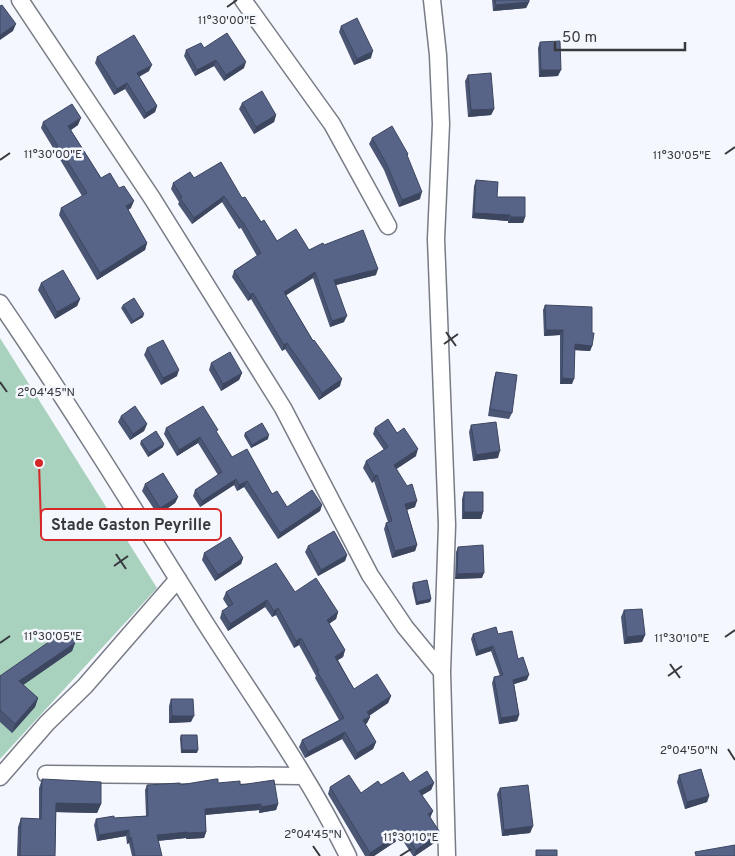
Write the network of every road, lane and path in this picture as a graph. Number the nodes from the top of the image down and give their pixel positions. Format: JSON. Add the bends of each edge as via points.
{"nodes":[{"id":1,"x":20,"y":0,"type":"edge"},
{"id":2,"x":243,"y":0,"type":"edge"},
{"id":3,"x":432,"y":0,"type":"edge"},
{"id":4,"x":388,"y":226,"type":"dead end"},
{"id":5,"x":0,"y":303,"type":"edge"},
{"id":6,"x":178,"y":579,"type":"junction"},
{"id":7,"x":442,"y":672,"type":"junction"},
{"id":8,"x":46,"y":774,"type":"dead end"},
{"id":9,"x":304,"y":776,"type":"junction"},
{"id":10,"x":0,"y":777,"type":"edge"},
{"id":11,"x":348,"y":856,"type":"edge"},
{"id":12,"x":447,"y":856,"type":"edge"}],
"edges":[{"from":1,"to":7,"type":"street","via":[[152,198],[283,408],[370,576],[405,627]]},
{"from":2,"to":4,"type":"street","via":[[332,124]]},
{"from":3,"to":7,"type":"street","via":[[440,124],[436,239],[447,525]]},
{"from":5,"to":6,"type":"street"},
{"from":6,"to":9,"type":"street"},
{"from":6,"to":10,"type":"street"},
{"from":7,"to":12,"type":"street"},
{"from":8,"to":9,"type":"street"},
{"from":9,"to":11,"type":"street"}]}
